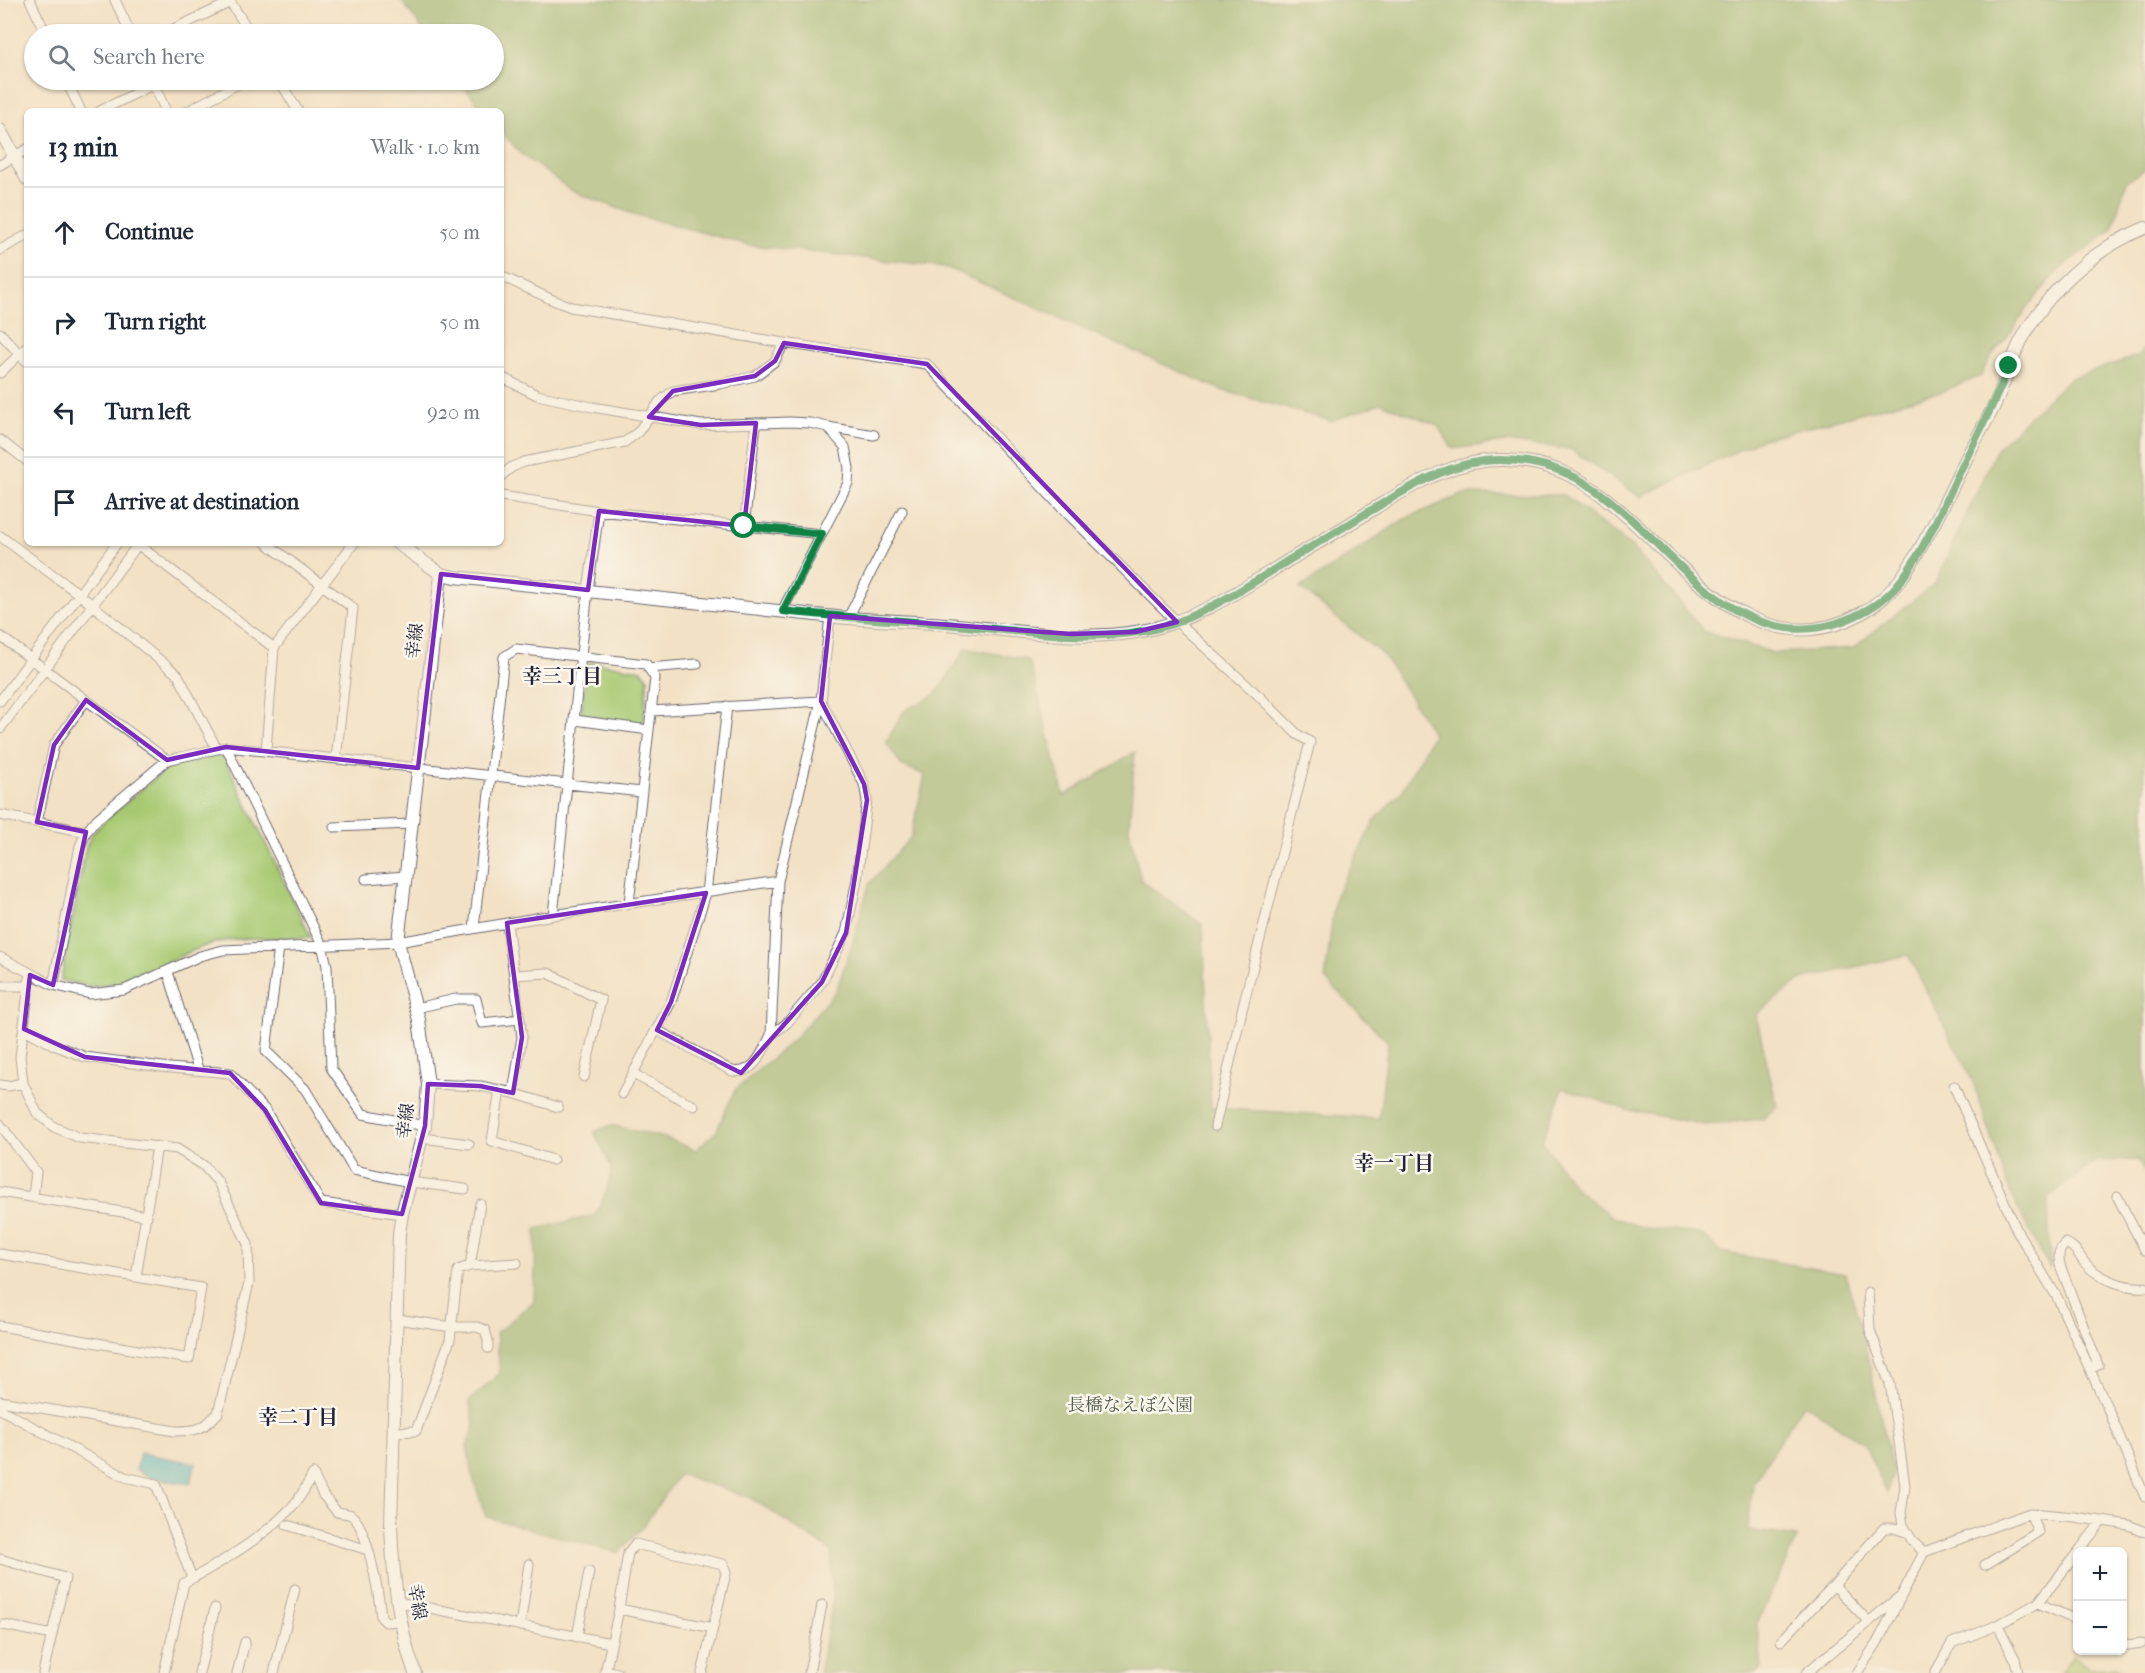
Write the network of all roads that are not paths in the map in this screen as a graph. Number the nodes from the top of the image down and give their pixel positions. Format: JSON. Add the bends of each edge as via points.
{"nodes":[{"id":1,"x":30,"y":0,"type":"edge"},
{"id":2,"x":115,"y":0,"type":"edge"},
{"id":3,"x":230,"y":1,"type":"edge"},
{"id":4,"x":41,"y":24,"type":"edge"},
{"id":5,"x":126,"y":24,"type":"edge"},
{"id":6,"x":183,"y":24,"type":"edge"},
{"id":7,"x":245,"y":24,"type":"edge"},
{"id":8,"x":71,"y":90,"type":"edge"},
{"id":9,"x":138,"y":90,"type":"edge"},
{"id":10,"x":157,"y":90,"type":"edge"},
{"id":11,"x":227,"y":90,"type":"edge"},
{"id":12,"x":285,"y":90,"type":"edge"},
{"id":13,"x":80,"y":108,"type":"edge"},
{"id":14,"x":105,"y":108,"type":"edge"},
{"id":15,"x":165,"y":108,"type":"edge"},
{"id":16,"x":194,"y":108,"type":"edge"},
{"id":17,"x":296,"y":108,"type":"edge"},
{"id":18,"x":0,"y":130,"type":"edge"},
{"id":19,"x":24,"y":151,"type":"edge"},
{"id":20,"x":14,"y":156,"type":"junction"},
{"id":21,"x":0,"y":165,"type":"edge"},
{"id":22,"x":24,"y":174,"type":"edge"},
{"id":23,"x":2145,"y":228,"type":"edge"},
{"id":24,"x":24,"y":237,"type":"edge"},
{"id":25,"x":0,"y":250,"type":"edge"},
{"id":26,"x":504,"y":277,"type":"edge"},
{"id":27,"x":0,"y":333,"type":"edge"},
{"id":28,"x":784,"y":344,"type":"junction"},
{"id":29,"x":23,"y":351,"type":"edge"},
{"id":30,"x":0,"y":373,"type":"edge"},
{"id":31,"x":504,"y":378,"type":"edge"},
{"id":32,"x":649,"y":417,"type":"junction"},
{"id":33,"x":756,"y":423,"type":"junction"},
{"id":34,"x":828,"y":427,"type":"junction"},
{"id":35,"x":874,"y":435,"type":"dead end"},
{"id":36,"x":0,"y":440,"type":"edge"},
{"id":37,"x":24,"y":459,"type":"edge"},
{"id":38,"x":504,"y":474,"type":"edge"},
{"id":39,"x":504,"y":496,"type":"edge"},
{"id":40,"x":599,"y":511,"type":"junction"},
{"id":41,"x":902,"y":511,"type":"dead end"},
{"id":42,"x":744,"y":526,"type":"junction"},
{"id":43,"x":822,"y":534,"type":"junction"},
{"id":44,"x":0,"y":536,"type":"edge"},
{"id":45,"x":115,"y":546,"type":"edge"},
{"id":46,"x":136,"y":546,"type":"edge"},
{"id":47,"x":142,"y":546,"type":"edge"},
{"id":48,"x":270,"y":546,"type":"edge"},
{"id":49,"x":352,"y":546,"type":"edge"},
{"id":50,"x":401,"y":546,"type":"edge"},
{"id":51,"x":441,"y":574,"type":"junction"},
{"id":52,"x":323,"y":585,"type":"junction"},
{"id":53,"x":588,"y":590,"type":"junction"},
{"id":54,"x":79,"y":594,"type":"junction"},
{"id":55,"x":93,"y":606,"type":"junction"},
{"id":56,"x":783,"y":611,"type":"junction"},
{"id":57,"x":830,"y":616,"type":"junction"},
{"id":58,"x":848,"y":618,"type":"junction"},
{"id":59,"x":1177,"y":622,"type":"junction"},
{"id":60,"x":0,"y":636,"type":"edge"},
{"id":61,"x":274,"y":648,"type":"junction"},
{"id":62,"x":581,"y":656,"type":"junction"},
{"id":63,"x":32,"y":660,"type":"junction"},
{"id":64,"x":697,"y":664,"type":"dead end"},
{"id":65,"x":648,"y":668,"type":"junction"},
{"id":66,"x":45,"y":669,"type":"junction"},
{"id":67,"x":86,"y":700,"type":"junction"},
{"id":68,"x":0,"y":701,"type":"edge"},
{"id":69,"x":822,"y":701,"type":"junction"},
{"id":70,"x":727,"y":705,"type":"junction"},
{"id":71,"x":651,"y":711,"type":"junction"},
{"id":72,"x":575,"y":720,"type":"junction"},
{"id":73,"x":0,"y":729,"type":"edge"},
{"id":74,"x":649,"y":730,"type":"junction"},
{"id":75,"x":221,"y":748,"type":"junction"},
{"id":76,"x":266,"y":750,"type":"junction"},
{"id":77,"x":336,"y":759,"type":"junction"},
{"id":78,"x":167,"y":760,"type":"junction"},
{"id":79,"x":418,"y":768,"type":"junction"},
{"id":80,"x":490,"y":776,"type":"junction"},
{"id":81,"x":568,"y":784,"type":"junction"},
{"id":82,"x":641,"y":792,"type":"junction"},
{"id":83,"x":0,"y":815,"type":"edge"},
{"id":84,"x":37,"y":822,"type":"junction"},
{"id":85,"x":412,"y":824,"type":"junction"},
{"id":86,"x":334,"y":827,"type":"dead end"},
{"id":87,"x":86,"y":832,"type":"junction"},
{"id":88,"x":406,"y":876,"type":"junction"},
{"id":89,"x":366,"y":879,"type":"dead end"},
{"id":90,"x":778,"y":881,"type":"junction"},
{"id":91,"x":706,"y":893,"type":"junction"},
{"id":92,"x":629,"y":903,"type":"junction"},
{"id":93,"x":553,"y":915,"type":"junction"},
{"id":94,"x":507,"y":923,"type":"junction"},
{"id":95,"x":474,"y":928,"type":"junction"},
{"id":96,"x":398,"y":942,"type":"junction"},
{"id":97,"x":322,"y":945,"type":"junction"},
{"id":98,"x":279,"y":947,"type":"junction"},
{"id":99,"x":0,"y":957,"type":"edge"},
{"id":100,"x":168,"y":972,"type":"junction"},
{"id":101,"x":30,"y":975,"type":"junction"},
{"id":102,"x":514,"y":975,"type":"junction"},
{"id":103,"x":0,"y":986,"type":"edge"},
{"id":104,"x":29,"y":986,"type":"junction"},
{"id":105,"x":53,"y":986,"type":"junction"},
{"id":106,"x":416,"y":1008,"type":"junction"},
{"id":107,"x":519,"y":1019,"type":"junction"},
{"id":108,"x":24,"y":1029,"type":"junction"},
{"id":109,"x":657,"y":1030,"type":"junction"},
{"id":110,"x":771,"y":1035,"type":"junction"},
{"id":111,"x":198,"y":1069,"type":"junction"},
{"id":112,"x":633,"y":1074,"type":"junction"},
{"id":113,"x":584,"y":1077,"type":"dead end"},
{"id":114,"x":23,"y":1083,"type":"junction"},
{"id":115,"x":428,"y":1084,"type":"junction"},
{"id":116,"x":0,"y":1085,"type":"edge"},
{"id":117,"x":1954,"y":1086,"type":"dead end"},
{"id":118,"x":500,"y":1090,"type":"junction"},
{"id":119,"x":513,"y":1094,"type":"junction"},
{"id":120,"x":622,"y":1094,"type":"dead end"},
{"id":121,"x":694,"y":1106,"type":"dead end"},
{"id":122,"x":558,"y":1107,"type":"dead end"},
{"id":123,"x":0,"y":1124,"type":"edge"},
{"id":124,"x":1215,"y":1126,"type":"dead end"},
{"id":125,"x":424,"y":1132,"type":"junction"},
{"id":126,"x":469,"y":1144,"type":"dead end"},
{"id":127,"x":157,"y":1146,"type":"junction"},
{"id":128,"x":553,"y":1160,"type":"dead end"},
{"id":129,"x":410,"y":1182,"type":"junction"},
{"id":130,"x":465,"y":1189,"type":"dead end"},
{"id":131,"x":0,"y":1192,"type":"edge"},
{"id":132,"x":2117,"y":1196,"type":"dead end"},
{"id":133,"x":33,"y":1197,"type":"junction"},
{"id":134,"x":480,"y":1204,"type":"dead end"},
{"id":135,"x":402,"y":1214,"type":"junction"},
{"id":136,"x":147,"y":1215,"type":"junction"},
{"id":137,"x":2145,"y":1250,"type":"edge"},
{"id":138,"x":0,"y":1254,"type":"edge"},
{"id":139,"x":517,"y":1263,"type":"dead end"},
{"id":140,"x":470,"y":1266,"type":"junction"},
{"id":141,"x":136,"y":1277,"type":"junction"},
{"id":142,"x":2145,"y":1287,"type":"edge"},
{"id":143,"x":1868,"y":1292,"type":"dead end"},
{"id":144,"x":397,"y":1319,"type":"junction"},
{"id":145,"x":0,"y":1326,"type":"edge"},
{"id":146,"x":452,"y":1327,"type":"junction"},
{"id":147,"x":488,"y":1348,"type":"dead end"},
{"id":148,"x":2090,"y":1369,"type":"junction"},
{"id":149,"x":0,"y":1405,"type":"edge"},
{"id":150,"x":394,"y":1432,"type":"junction"},
{"id":151,"x":2145,"y":1497,"type":"edge"},
{"id":152,"x":2031,"y":1513,"type":"junction"},
{"id":153,"x":2102,"y":1521,"type":"junction"},
{"id":154,"x":287,"y":1525,"type":"dead end"},
{"id":155,"x":1906,"y":1532,"type":"junction"},
{"id":156,"x":2145,"y":1532,"type":"edge"},
{"id":157,"x":2082,"y":1547,"type":"edge"},
{"id":158,"x":368,"y":1550,"type":"junction"},
{"id":159,"x":1924,"y":1552,"type":"junction"},
{"id":160,"x":2073,"y":1558,"type":"edge"},
{"id":161,"x":0,"y":1559,"type":"edge"},
{"id":162,"x":529,"y":1564,"type":"dead end"},
{"id":163,"x":1985,"y":1565,"type":"dead end"},
{"id":164,"x":589,"y":1572,"type":"dead end"},
{"id":165,"x":192,"y":1578,"type":"junction"},
{"id":166,"x":1834,"y":1585,"type":"junction"},
{"id":167,"x":295,"y":1589,"type":"dead end"},
{"id":168,"x":1904,"y":1594,"type":"junction"},
{"id":169,"x":398,"y":1602,"type":"junction"},
{"id":170,"x":2038,"y":1603,"type":"junction"},
{"id":171,"x":822,"y":1605,"type":"dead end"},
{"id":172,"x":215,"y":1608,"type":"dead end"},
{"id":173,"x":619,"y":1609,"type":"junction"},
{"id":174,"x":2073,"y":1619,"type":"edge"},
{"id":175,"x":401,"y":1621,"type":"junction"},
{"id":176,"x":1868,"y":1621,"type":"junction"},
{"id":177,"x":4,"y":1625,"type":"dead end"},
{"id":178,"x":1998,"y":1625,"type":"junction"},
{"id":179,"x":520,"y":1626,"type":"junction"},
{"id":180,"x":713,"y":1628,"type":"junction"},
{"id":181,"x":52,"y":1635,"type":"junction"},
{"id":182,"x":577,"y":1637,"type":"junction"},
{"id":183,"x":1781,"y":1641,"type":"dead end"},
{"id":184,"x":245,"y":1642,"type":"dead end"},
{"id":185,"x":610,"y":1643,"type":"junction"},
{"id":186,"x":2141,"y":1643,"type":"dead end"},
{"id":187,"x":2127,"y":1644,"type":"edge"},
{"id":188,"x":605,"y":1672,"type":"edge"},
{"id":189,"x":43,"y":1673,"type":"edge"},
{"id":190,"x":164,"y":1673,"type":"edge"},
{"id":191,"x":199,"y":1673,"type":"edge"},
{"id":192,"x":237,"y":1673,"type":"edge"},
{"id":193,"x":274,"y":1673,"type":"edge"},
{"id":194,"x":415,"y":1673,"type":"edge"},
{"id":195,"x":618,"y":1673,"type":"edge"},
{"id":196,"x":702,"y":1673,"type":"edge"},
{"id":197,"x":809,"y":1673,"type":"edge"},
{"id":198,"x":1806,"y":1673,"type":"edge"},
{"id":199,"x":1857,"y":1673,"type":"edge"},
{"id":200,"x":1935,"y":1673,"type":"edge"},
{"id":201,"x":2018,"y":1673,"type":"edge"}],
"edges":[{"from":1,"to":4,"type":"street"},
{"from":2,"to":5,"type":"street"},
{"from":3,"to":6,"type":"street"},
{"from":3,"to":7,"type":"street"},
{"from":8,"to":13,"type":"street"},
{"from":9,"to":14,"type":"street"},
{"from":10,"to":15,"type":"street"},
{"from":11,"to":16,"type":"street"},
{"from":12,"to":17,"type":"street"},
{"from":18,"to":20,"type":"street"},
{"from":19,"to":20,"type":"street"},
{"from":20,"to":21,"type":"street"},
{"from":20,"to":22,"type":"street"},
{"from":23,"to":59,"type":"street","via":[[2096,255],[2045,304],[2022,338],[1996,402],[1914,561],[1890,593],[1857,615],[1806,628],[1765,624],[1745,616],[1701,586],[1585,483],[1543,465],[1497,459],[1446,470],[1411,487],[1246,588]]},
{"from":24,"to":25,"type":"street"},
{"from":26,"to":28,"type":"street","via":[[571,306]]},
{"from":27,"to":29,"type":"street"},
{"from":28,"to":32,"type":"street","via":[[775,361],[755,376],[673,391]]},
{"from":28,"to":59,"type":"street","via":[[927,364],[1060,506]]},
{"from":29,"to":30,"type":"street"},
{"from":31,"to":32,"type":"street","via":[[537,395]]},
{"from":32,"to":33,"type":"street","via":[[701,425]]},
{"from":32,"to":38,"type":"street","via":[[625,442],[524,462]]},
{"from":33,"to":34,"type":"street"},
{"from":33,"to":42,"type":"street"},
{"from":34,"to":35,"type":"street"},
{"from":34,"to":43,"type":"street","via":[[844,447],[849,468],[848,483]]},
{"from":36,"to":37,"type":"street"},
{"from":39,"to":40,"type":"street"},
{"from":40,"to":42,"type":"street"},
{"from":40,"to":53,"type":"street"},
{"from":41,"to":58,"type":"street"},
{"from":42,"to":43,"type":"street"},
{"from":43,"to":56,"type":"street"},
{"from":44,"to":54,"type":"street"},
{"from":45,"to":54,"type":"street"},
{"from":46,"to":55,"type":"street"},
{"from":47,"to":61,"type":"street"},
{"from":48,"to":52,"type":"street"},
{"from":49,"to":52,"type":"street"},
{"from":50,"to":51,"type":"street"},
{"from":51,"to":53,"type":"street"},
{"from":51,"to":79,"type":"street","name":"幸線"},
{"from":52,"to":61,"type":"street"},
{"from":52,"to":77,"type":"street","via":[[353,608]]},
{"from":53,"to":56,"type":"street"},
{"from":53,"to":62,"type":"street"},
{"from":54,"to":55,"type":"street"},
{"from":54,"to":63,"type":"street"},
{"from":55,"to":66,"type":"street"},
{"from":55,"to":75,"type":"street","via":[[178,675]]},
{"from":56,"to":57,"type":"street"},
{"from":57,"to":58,"type":"street"},
{"from":57,"to":69,"type":"street"},
{"from":58,"to":59,"type":"street","via":[[1071,634],[1135,632]]},
{"from":59,"to":124,"type":"street","via":[[1310,742]]},
{"from":60,"to":63,"type":"street"},
{"from":61,"to":76,"type":"street"},
{"from":62,"to":65,"type":"street","via":[[645,664]]},
{"from":62,"to":72,"type":"street"},
{"from":62,"to":80,"type":"street","via":[[516,649],[504,657]]},
{"from":63,"to":66,"type":"street"},
{"from":63,"to":68,"type":"street"},
{"from":64,"to":65,"type":"street"},
{"from":65,"to":71,"type":"street","via":[[654,678]]},
{"from":66,"to":67,"type":"street"},
{"from":66,"to":73,"type":"street"},
{"from":67,"to":78,"type":"street"},
{"from":67,"to":84,"type":"street","via":[[54,745]]},
{"from":69,"to":70,"type":"street"},
{"from":69,"to":90,"type":"street"},
{"from":69,"to":110,"type":"street","via":[[864,784],[867,800],[857,880],[846,933],[822,982],[787,1023]]},
{"from":70,"to":71,"type":"street"},
{"from":70,"to":91,"type":"street"},
{"from":71,"to":74,"type":"street"},
{"from":72,"to":74,"type":"street"},
{"from":72,"to":81,"type":"street"},
{"from":74,"to":82,"type":"street"},
{"from":75,"to":76,"type":"street"},
{"from":75,"to":78,"type":"street"},
{"from":75,"to":97,"type":"street"},
{"from":76,"to":77,"type":"street"},
{"from":77,"to":79,"type":"street"},
{"from":78,"to":87,"type":"street"},
{"from":79,"to":80,"type":"street"},
{"from":79,"to":85,"type":"street","name":"幸線"},
{"from":80,"to":81,"type":"street"},
{"from":80,"to":95,"type":"street"},
{"from":81,"to":82,"type":"street"},
{"from":81,"to":93,"type":"street"},
{"from":82,"to":92,"type":"street"},
{"from":83,"to":84,"type":"street"},
{"from":84,"to":87,"type":"street"},
{"from":85,"to":86,"type":"street"},
{"from":85,"to":88,"type":"street","name":"幸線"},
{"from":87,"to":105,"type":"street"},
{"from":88,"to":89,"type":"street"},
{"from":88,"to":96,"type":"street","name":"幸線"},
{"from":90,"to":91,"type":"street"},
{"from":90,"to":110,"type":"street"},
{"from":91,"to":92,"type":"street"},
{"from":91,"to":109,"type":"street","via":[[671,1002]]},
{"from":92,"to":93,"type":"street"},
{"from":93,"to":94,"type":"street"},
{"from":94,"to":95,"type":"street"},
{"from":94,"to":102,"type":"street"},
{"from":95,"to":96,"type":"street"},
{"from":96,"to":97,"type":"street"},
{"from":96,"to":106,"type":"street","name":"幸線"},
{"from":97,"to":98,"type":"street"},
{"from":97,"to":125,"type":"street","via":[[327,966],[331,1068],[363,1114]]},
{"from":98,"to":100,"type":"street","via":[[223,950]]},
{"from":98,"to":129,"type":"street","via":[[266,1051],[305,1089],[354,1170]]},
{"from":99,"to":101,"type":"street"},
{"from":100,"to":105,"type":"street","via":[[124,990],[90,994]]},
{"from":100,"to":111,"type":"street"},
{"from":101,"to":104,"type":"street"},
{"from":101,"to":105,"type":"street"},
{"from":102,"to":107,"type":"street"},
{"from":102,"to":113,"type":"street","via":[[548,973],[601,1000]]},
{"from":103,"to":104,"type":"street"},
{"from":104,"to":108,"type":"street"},
{"from":106,"to":107,"type":"street","via":[[476,999],[482,1023]]},
{"from":106,"to":115,"type":"street","name":"幸線"},
{"from":107,"to":119,"type":"street","via":[[522,1037]]},
{"from":108,"to":111,"type":"street","via":[[85,1057]]},
{"from":108,"to":114,"type":"street","via":[[20,1057]]},
{"from":109,"to":110,"type":"street","via":[[741,1073],[761,1054]]},
{"from":109,"to":112,"type":"street"},
{"from":111,"to":135,"type":"street","via":[[230,1073],[265,1110],[321,1203]]},
{"from":112,"to":120,"type":"street"},
{"from":112,"to":121,"type":"street"},
{"from":114,"to":116,"type":"street"},
{"from":114,"to":127,"type":"street","via":[[37,1113],[54,1127],[80,1138]]},
{"from":115,"to":118,"type":"street"},
{"from":115,"to":125,"type":"street","name":"幸線"},
{"from":117,"to":148,"type":"street","via":[[2017,1231],[2057,1297]]},
{"from":118,"to":119,"type":"street"},
{"from":118,"to":128,"type":"street","via":[[492,1141]]},
{"from":119,"to":122,"type":"street"},
{"from":123,"to":133,"type":"street","via":[[36,1172]]},
{"from":125,"to":126,"type":"street"},
{"from":125,"to":129,"type":"street","name":"幸線"},
{"from":127,"to":136,"type":"street"},
{"from":127,"to":149,"type":"street","via":[[177,1149],[203,1165],[218,1182],[248,1244],[249,1283],[218,1413],[198,1431],[175,1431]]},
{"from":129,"to":130,"type":"street"},
{"from":129,"to":135,"type":"street","name":"幸線"},
{"from":131,"to":133,"type":"street"},
{"from":132,"to":137,"type":"street"},
{"from":133,"to":136,"type":"street"},
{"from":134,"to":140,"type":"street"},
{"from":135,"to":144,"type":"street","name":"幸線"},
{"from":136,"to":141,"type":"street"},
{"from":138,"to":141,"type":"street"},
{"from":139,"to":140,"type":"street"},
{"from":140,"to":146,"type":"street","via":[[458,1270]]},
{"from":141,"to":145,"type":"street","via":[[201,1288],[189,1359]]},
{"from":142,"to":148,"type":"street","via":[[2107,1279],[2086,1264],[2074,1246],[2066,1243],[2060,1248],[2060,1265],[2098,1365]]},
{"from":143,"to":155,"type":"street","via":[[1870,1330],[1890,1384],[1897,1425],[1905,1486],[1901,1513]]},
{"from":144,"to":146,"type":"street"},
{"from":144,"to":150,"type":"street","name":"幸線"},
{"from":146,"to":147,"type":"street","via":[[477,1326],[485,1330]]},
{"from":146,"to":150,"type":"street","via":[[416,1431]]},
{"from":148,"to":151,"type":"street"},
{"from":149,"to":165,"type":"street","via":[[125,1477],[156,1484]]},
{"from":150,"to":169,"type":"street","name":"幸線","via":[[391,1526]]},
{"from":152,"to":153,"type":"street"},
{"from":152,"to":159,"type":"street"},
{"from":152,"to":163,"type":"street","via":[[2038,1532]]},
{"from":153,"to":156,"type":"street"},
{"from":153,"to":157,"type":"street"},
{"from":154,"to":158,"type":"street"},
{"from":155,"to":159,"type":"street"},
{"from":155,"to":166,"type":"street","via":[[1884,1528]]},
{"from":158,"to":165,"type":"street","via":[[357,1520],[337,1512],[313,1474],[288,1511],[259,1535]]},
{"from":158,"to":175,"type":"street","via":[[381,1617],[386,1622]]},
{"from":159,"to":168,"type":"street"},
{"from":160,"to":170,"type":"street"},
{"from":161,"to":181,"type":"street","via":[[65,1578]]},
{"from":162,"to":179,"type":"street"},
{"from":164,"to":182,"type":"street"},
{"from":165,"to":190,"type":"street","via":[[184,1583]]},
{"from":166,"to":176,"type":"street"},
{"from":166,"to":183,"type":"street"},
{"from":167,"to":193,"type":"street"},
{"from":168,"to":176,"type":"street"},
{"from":168,"to":199,"type":"street"},
{"from":169,"to":175,"type":"street","name":"幸線"},
{"from":169,"to":179,"type":"street"},
{"from":170,"to":174,"type":"street"},
{"from":170,"to":178,"type":"street"},
{"from":171,"to":197,"type":"street"},
{"from":172,"to":191,"type":"street"},
{"from":173,"to":180,"type":"street"},
{"from":173,"to":180,"type":"street","via":[[628,1553],[635,1544],[723,1564],[726,1573]]},
{"from":173,"to":185,"type":"street"},
{"from":175,"to":194,"type":"street","name":"幸線"},
{"from":176,"to":198,"type":"street"},
{"from":177,"to":181,"type":"street"},
{"from":178,"to":200,"type":"street","via":[[1952,1643]]},
{"from":178,"to":201,"type":"street"},
{"from":179,"to":182,"type":"street"},
{"from":180,"to":196,"type":"street"},
{"from":181,"to":189,"type":"street"},
{"from":182,"to":185,"type":"street"},
{"from":184,"to":192,"type":"street"},
{"from":185,"to":188,"type":"street"},
{"from":186,"to":187,"type":"street"},
{"from":188,"to":195,"type":"street"}]}
